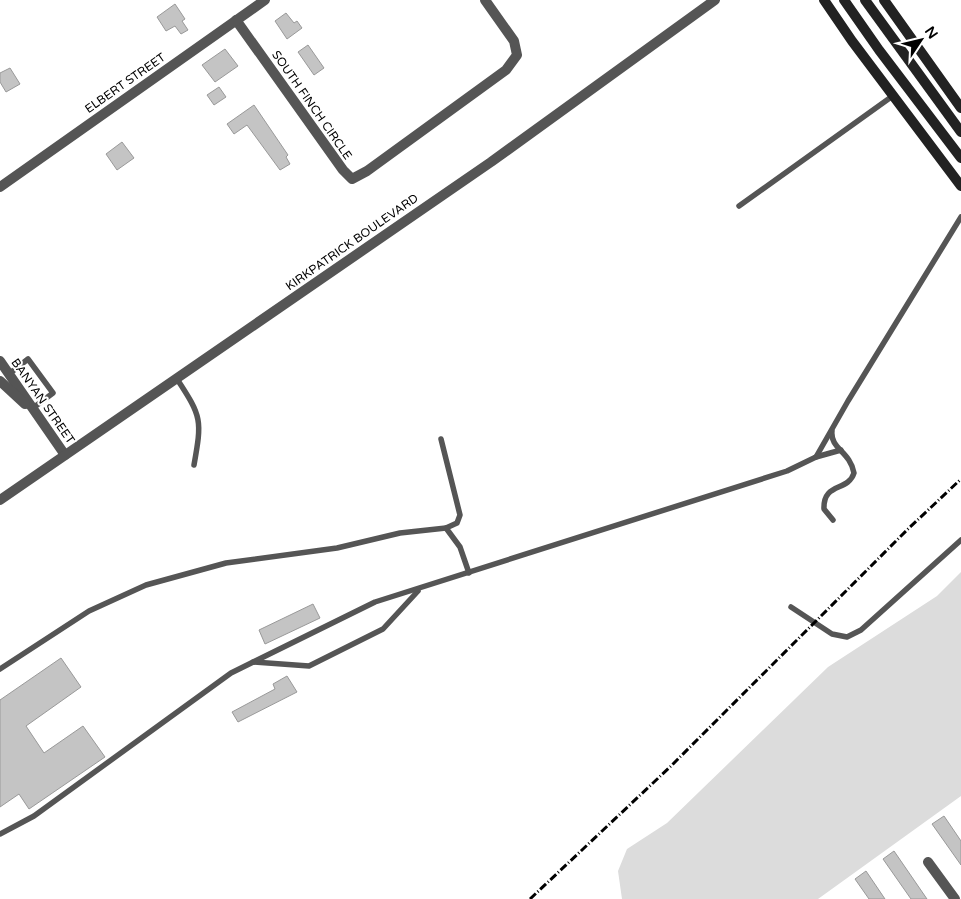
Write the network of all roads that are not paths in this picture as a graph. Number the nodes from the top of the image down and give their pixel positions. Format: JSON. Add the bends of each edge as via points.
{"nodes":[{"id":1,"x":265,"y":0,"type":"edge"},
{"id":2,"x":485,"y":0,"type":"edge"},
{"id":3,"x":715,"y":0,"type":"edge"},
{"id":4,"x":824,"y":0,"type":"edge"},
{"id":5,"x":844,"y":0,"type":"edge"},
{"id":6,"x":865,"y":0,"type":"edge"},
{"id":7,"x":884,"y":0,"type":"edge"},
{"id":8,"x":236,"y":20,"type":"junction"},
{"id":9,"x":894,"y":96,"type":"junction"},
{"id":10,"x":961,"y":108,"type":"edge"},
{"id":11,"x":961,"y":132,"type":"edge"},
{"id":12,"x":961,"y":158,"type":"edge"},
{"id":13,"x":961,"y":186,"type":"edge"},
{"id":14,"x":0,"y":187,"type":"edge"},
{"id":15,"x":739,"y":206,"type":"dead end"},
{"id":16,"x":961,"y":217,"type":"edge"},
{"id":17,"x":0,"y":361,"type":"edge"},
{"id":18,"x":9,"y":374,"type":"junction"},
{"id":19,"x":177,"y":379,"type":"junction"},
{"id":20,"x":0,"y":381,"type":"edge"},
{"id":21,"x":36,"y":412,"type":"junction"},
{"id":22,"x":832,"y":429,"type":"junction"},
{"id":23,"x":441,"y":439,"type":"dead end"},
{"id":24,"x":841,"y":450,"type":"junction"},
{"id":25,"x":65,"y":455,"type":"junction"},
{"id":26,"x":816,"y":458,"type":"junction"},
{"id":27,"x":194,"y":465,"type":"dead end"},
{"id":28,"x":0,"y":500,"type":"edge"},
{"id":29,"x":833,"y":520,"type":"dead end"},
{"id":30,"x":446,"y":528,"type":"junction"},
{"id":31,"x":961,"y":540,"type":"edge"},
{"id":32,"x":469,"y":573,"type":"junction"},
{"id":33,"x":420,"y":589,"type":"junction"},
{"id":34,"x":791,"y":607,"type":"dead end"},
{"id":35,"x":253,"y":662,"type":"junction"},
{"id":36,"x":0,"y":669,"type":"edge"},
{"id":37,"x":0,"y":834,"type":"edge"},
{"id":38,"x":928,"y":862,"type":"dead end"},
{"id":39,"x":955,"y":899,"type":"edge"}],
"edges":[{"from":1,"to":8,"type":"street","name":"ELBERT STREET"},
{"from":2,"to":8,"type":"street","name":"SOUTH FINCH CIRCLE","via":[[514,41],[517,55],[506,70],[352,179]]},
{"from":3,"to":19,"type":"street","name":"KIRKPATRICK BOULEVARD","via":[[491,162]]},
{"from":4,"to":9,"type":"main road"},
{"from":5,"to":12,"type":"main road"},
{"from":6,"to":11,"type":"main road"},
{"from":7,"to":10,"type":"main road"},
{"from":8,"to":14,"type":"street","name":"ELBERT STREET"},
{"from":9,"to":13,"type":"main road"},
{"from":9,"to":15,"type":"lane"},
{"from":16,"to":22,"type":"lane"},
{"from":17,"to":18,"type":"street","name":"BANYAN STREET"},
{"from":18,"to":21,"type":"street","name":"BANYAN STREET"},
{"from":18,"to":21,"type":"lane","via":[[28,360],[53,394]]},
{"from":19,"to":25,"type":"street","name":"KIRKPATRICK BOULEVARD"},
{"from":19,"to":27,"type":"lane","via":[[196,409],[200,432]]},
{"from":20,"to":21,"type":"street"},
{"from":21,"to":25,"type":"street","name":"BANYAN STREET"},
{"from":22,"to":24,"type":"lane","via":[[832,441]]},
{"from":22,"to":26,"type":"lane"},
{"from":23,"to":30,"type":"lane","via":[[460,515],[457,523]]},
{"from":24,"to":26,"type":"lane"},
{"from":24,"to":29,"type":"lane","via":[[850,459],[854,473],[850,481],[826,496],[824,509]]},
{"from":25,"to":28,"type":"street","name":"KIRKPATRICK BOULEVARD"},
{"from":26,"to":32,"type":"lane","via":[[787,471]]},
{"from":30,"to":32,"type":"lane","via":[[460,547]]},
{"from":30,"to":36,"type":"lane","via":[[400,533],[337,548],[226,562],[146,585],[89,611]]},
{"from":31,"to":34,"type":"lane","via":[[855,634],[839,637]]},
{"from":32,"to":33,"type":"lane"},
{"from":33,"to":35,"type":"lane","via":[[375,602]]},
{"from":33,"to":35,"type":"lane","via":[[383,629],[309,666]]},
{"from":35,"to":37,"type":"lane","via":[[231,673],[34,816]]},
{"from":38,"to":39,"type":"street"}]}
